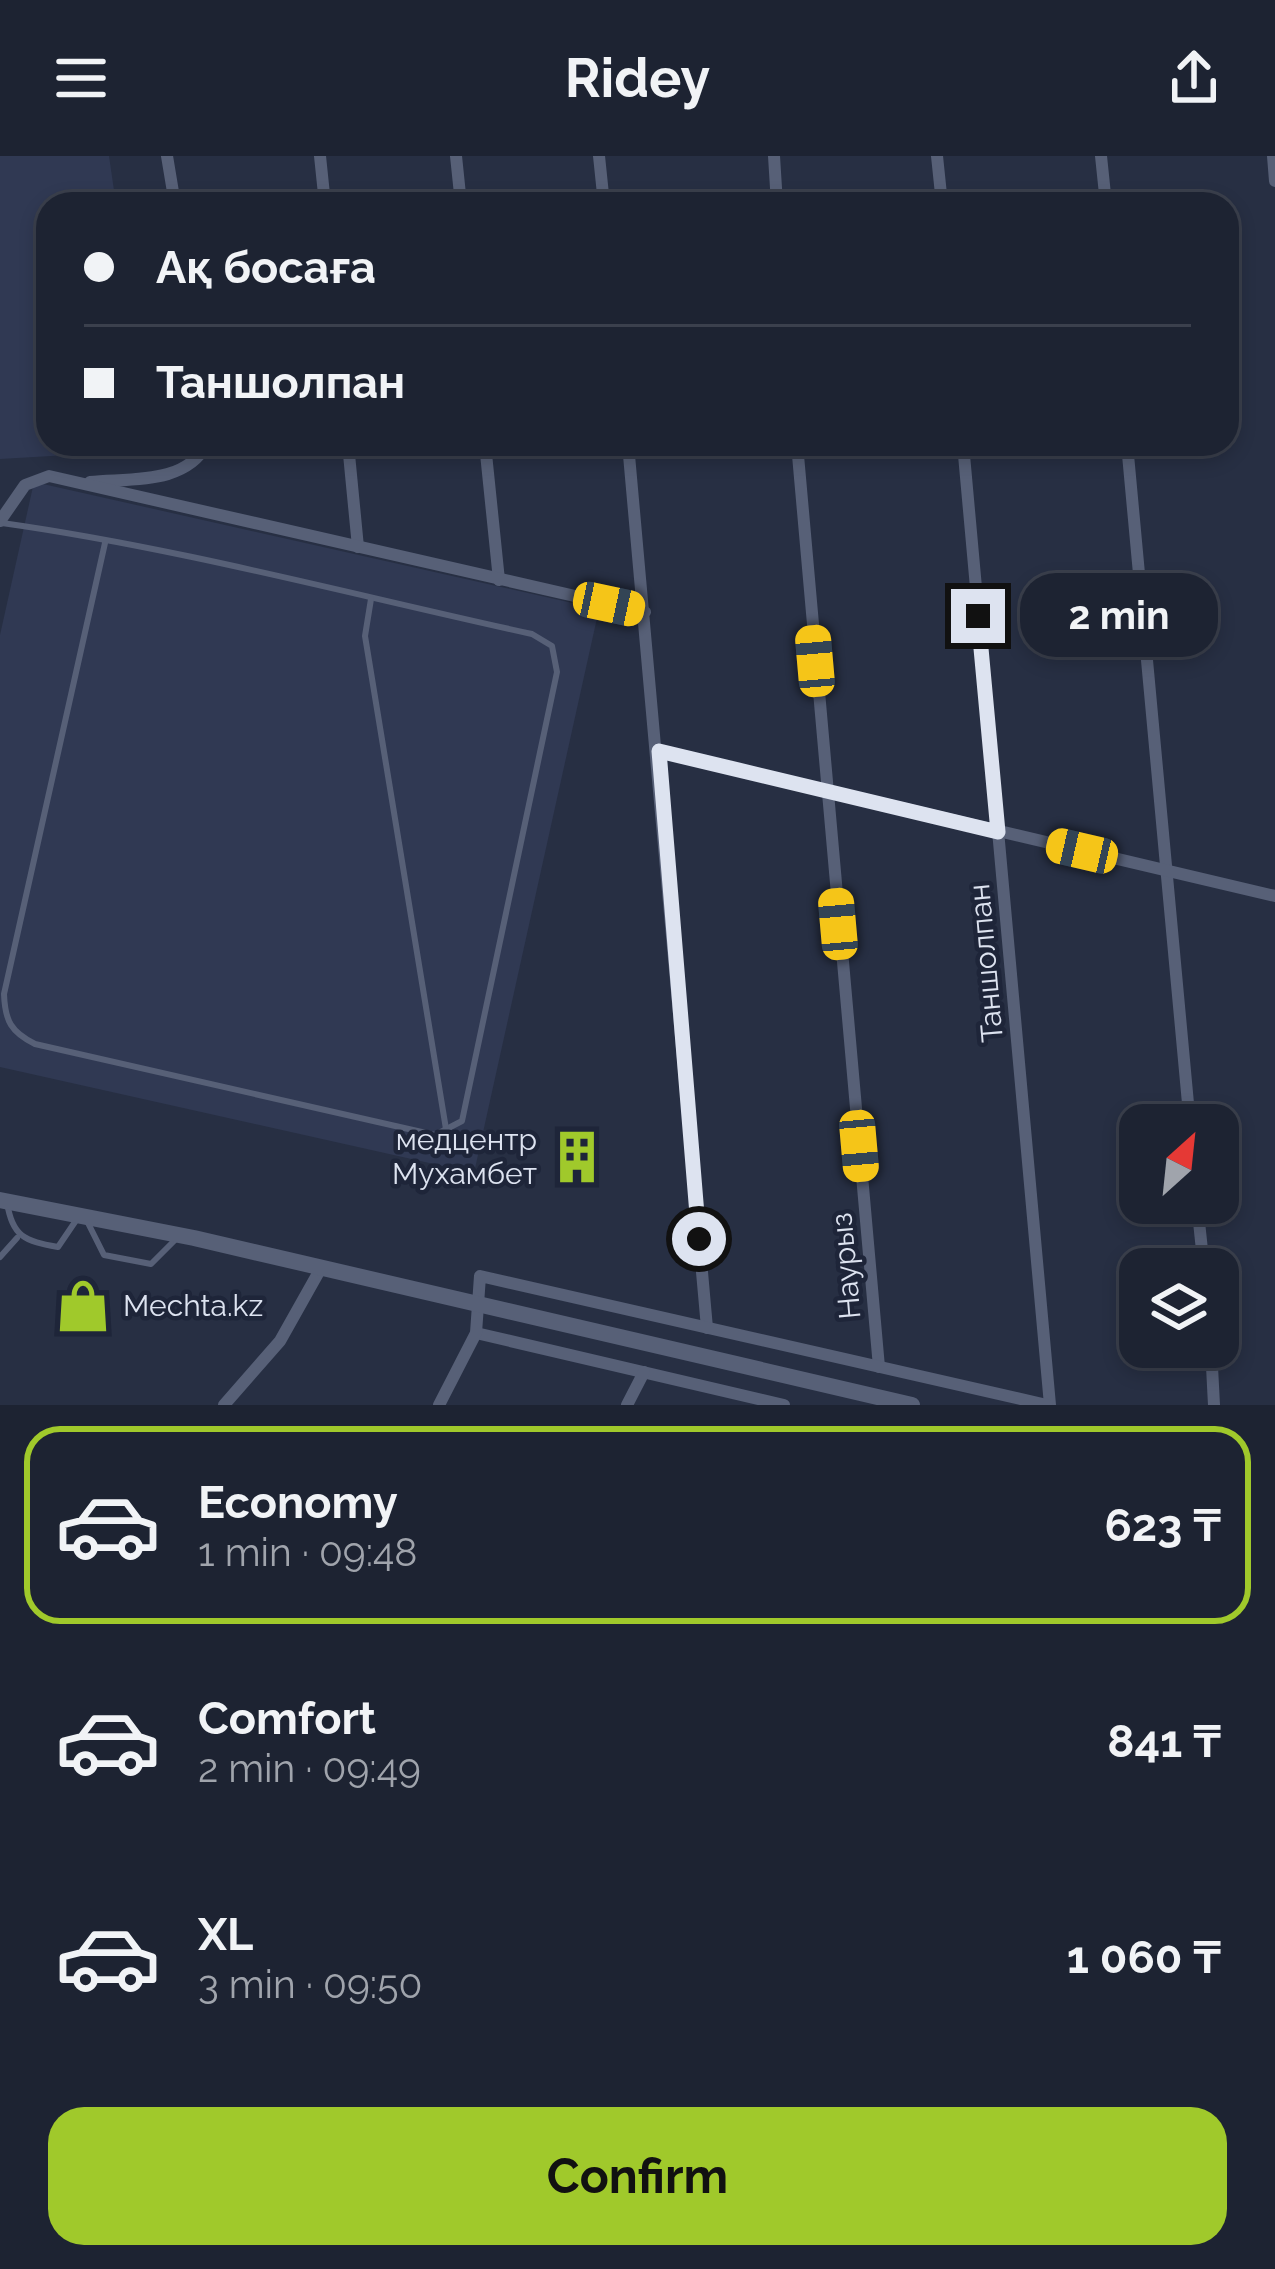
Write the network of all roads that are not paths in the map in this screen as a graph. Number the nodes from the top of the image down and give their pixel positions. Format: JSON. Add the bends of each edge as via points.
{"nodes":[{"id":1,"x":167,"y":156,"type":"edge"},
{"id":2,"x":320,"y":156,"type":"edge"},
{"id":3,"x":456,"y":156,"type":"edge"},
{"id":4,"x":599,"y":156,"type":"edge"},
{"id":5,"x":773,"y":156,"type":"edge"},
{"id":6,"x":938,"y":156,"type":"edge"},
{"id":7,"x":1101,"y":156,"type":"edge"},
{"id":8,"x":1273,"y":156,"type":"edge"},
{"id":9,"x":1275,"y":181,"type":"edge"},
{"id":10,"x":173,"y":192,"type":"edge"},
{"id":11,"x":324,"y":192,"type":"edge"},
{"id":12,"x":460,"y":192,"type":"edge"},
{"id":13,"x":603,"y":192,"type":"edge"},
{"id":14,"x":777,"y":192,"type":"edge"},
{"id":15,"x":941,"y":192,"type":"edge"},
{"id":16,"x":1105,"y":192,"type":"edge"},
{"id":17,"x":199,"y":456,"type":"edge"},
{"id":18,"x":349,"y":456,"type":"edge"},
{"id":19,"x":486,"y":456,"type":"edge"},
{"id":20,"x":629,"y":456,"type":"edge"},
{"id":21,"x":798,"y":456,"type":"edge"},
{"id":22,"x":964,"y":456,"type":"edge"},
{"id":23,"x":1128,"y":456,"type":"edge"},
{"id":24,"x":80,"y":483,"type":"junction"},
{"id":25,"x":0,"y":522,"type":"edge"},
{"id":26,"x":105,"y":543,"type":"junction"},
{"id":27,"x":358,"y":548,"type":"junction"},
{"id":28,"x":499,"y":580,"type":"junction"},
{"id":29,"x":370,"y":599,"type":"junction"},
{"id":30,"x":645,"y":612,"type":"junction"},
{"id":31,"x":659,"y":751,"type":"junction"},
{"id":32,"x":826,"y":792,"type":"junction"},
{"id":33,"x":998,"y":832,"type":"junction"},
{"id":34,"x":1166,"y":871,"type":"junction"},
{"id":35,"x":1275,"y":896,"type":"edge"},
{"id":36,"x":1188,"y":1104,"type":"edge"},
{"id":37,"x":446,"y":1130,"type":"junction"},
{"id":38,"x":3,"y":1201,"type":"edge"},
{"id":39,"x":82,"y":1216,"type":"junction"},
{"id":40,"x":179,"y":1235,"type":"junction"},
{"id":41,"x":18,"y":1237,"type":"junction"},
{"id":42,"x":0,"y":1257,"type":"edge"},
{"id":43,"x":321,"y":1268,"type":"junction"},
{"id":44,"x":474,"y":1303,"type":"junction"},
{"id":45,"x":707,"y":1328,"type":"junction"},
{"id":46,"x":476,"y":1333,"type":"junction"},
{"id":47,"x":879,"y":1367,"type":"junction"},
{"id":48,"x":1212,"y":1368,"type":"edge"},
{"id":49,"x":644,"y":1372,"type":"junction"},
{"id":50,"x":224,"y":1405,"type":"edge"},
{"id":51,"x":439,"y":1405,"type":"edge"},
{"id":52,"x":627,"y":1405,"type":"edge"},
{"id":53,"x":784,"y":1405,"type":"edge"},
{"id":54,"x":912,"y":1405,"type":"edge"},
{"id":55,"x":1049,"y":1405,"type":"edge"},
{"id":56,"x":1214,"y":1405,"type":"edge"}],
"edges":[{"from":1,"to":10,"type":"street"},
{"from":2,"to":11,"type":"street"},
{"from":3,"to":12,"type":"street"},
{"from":4,"to":13,"type":"street"},
{"from":5,"to":14,"type":"street"},
{"from":6,"to":15,"type":"street"},
{"from":7,"to":16,"type":"street"},
{"from":8,"to":9,"type":"street"},
{"from":17,"to":24,"type":"street","via":[[173,474]]},
{"from":18,"to":27,"type":"street"},
{"from":19,"to":28,"type":"street"},
{"from":20,"to":30,"type":"street"},
{"from":21,"to":32,"type":"street","name":"Наурыз"},
{"from":22,"to":33,"type":"street","name":"Таншолпан"},
{"from":23,"to":34,"type":"street"},
{"from":24,"to":25,"type":"street","via":[[35,478]]},
{"from":24,"to":27,"type":"street"},
{"from":25,"to":26,"type":"lane"},
{"from":26,"to":29,"type":"lane"},
{"from":26,"to":37,"type":"lane","via":[[4,994],[14,1034],[435,1135]]},
{"from":27,"to":28,"type":"street"},
{"from":28,"to":30,"type":"street"},
{"from":29,"to":37,"type":"lane","via":[[365,636]]},
{"from":29,"to":37,"type":"lane","via":[[532,634],[552,646],[556,672],[462,1120]]},
{"from":30,"to":31,"type":"street"},
{"from":31,"to":32,"type":"street"},
{"from":31,"to":45,"type":"street"},
{"from":32,"to":33,"type":"street"},
{"from":32,"to":47,"type":"street","name":"Наурыз"},
{"from":33,"to":34,"type":"street"},
{"from":33,"to":55,"type":"street","name":"Таншолпан"},
{"from":34,"to":35,"type":"street"},
{"from":34,"to":36,"type":"street"},
{"from":38,"to":39,"type":"main road"},
{"from":38,"to":41,"type":"lane"},
{"from":39,"to":40,"type":"main road"},
{"from":39,"to":40,"type":"lane","via":[[104,1255],[151,1264]]},
{"from":39,"to":41,"type":"lane","via":[[58,1246]]},
{"from":40,"to":43,"type":"main road"},
{"from":41,"to":42,"type":"lane"},
{"from":43,"to":44,"type":"main road"},
{"from":43,"to":50,"type":"street","via":[[280,1341]]},
{"from":44,"to":45,"type":"street","via":[[480,1276]]},
{"from":44,"to":46,"type":"street"},
{"from":44,"to":54,"type":"main road"},
{"from":45,"to":47,"type":"street"},
{"from":46,"to":49,"type":"street"},
{"from":46,"to":51,"type":"street"},
{"from":47,"to":55,"type":"street"},
{"from":48,"to":56,"type":"street"},
{"from":49,"to":52,"type":"street"},
{"from":49,"to":53,"type":"street"}]}
